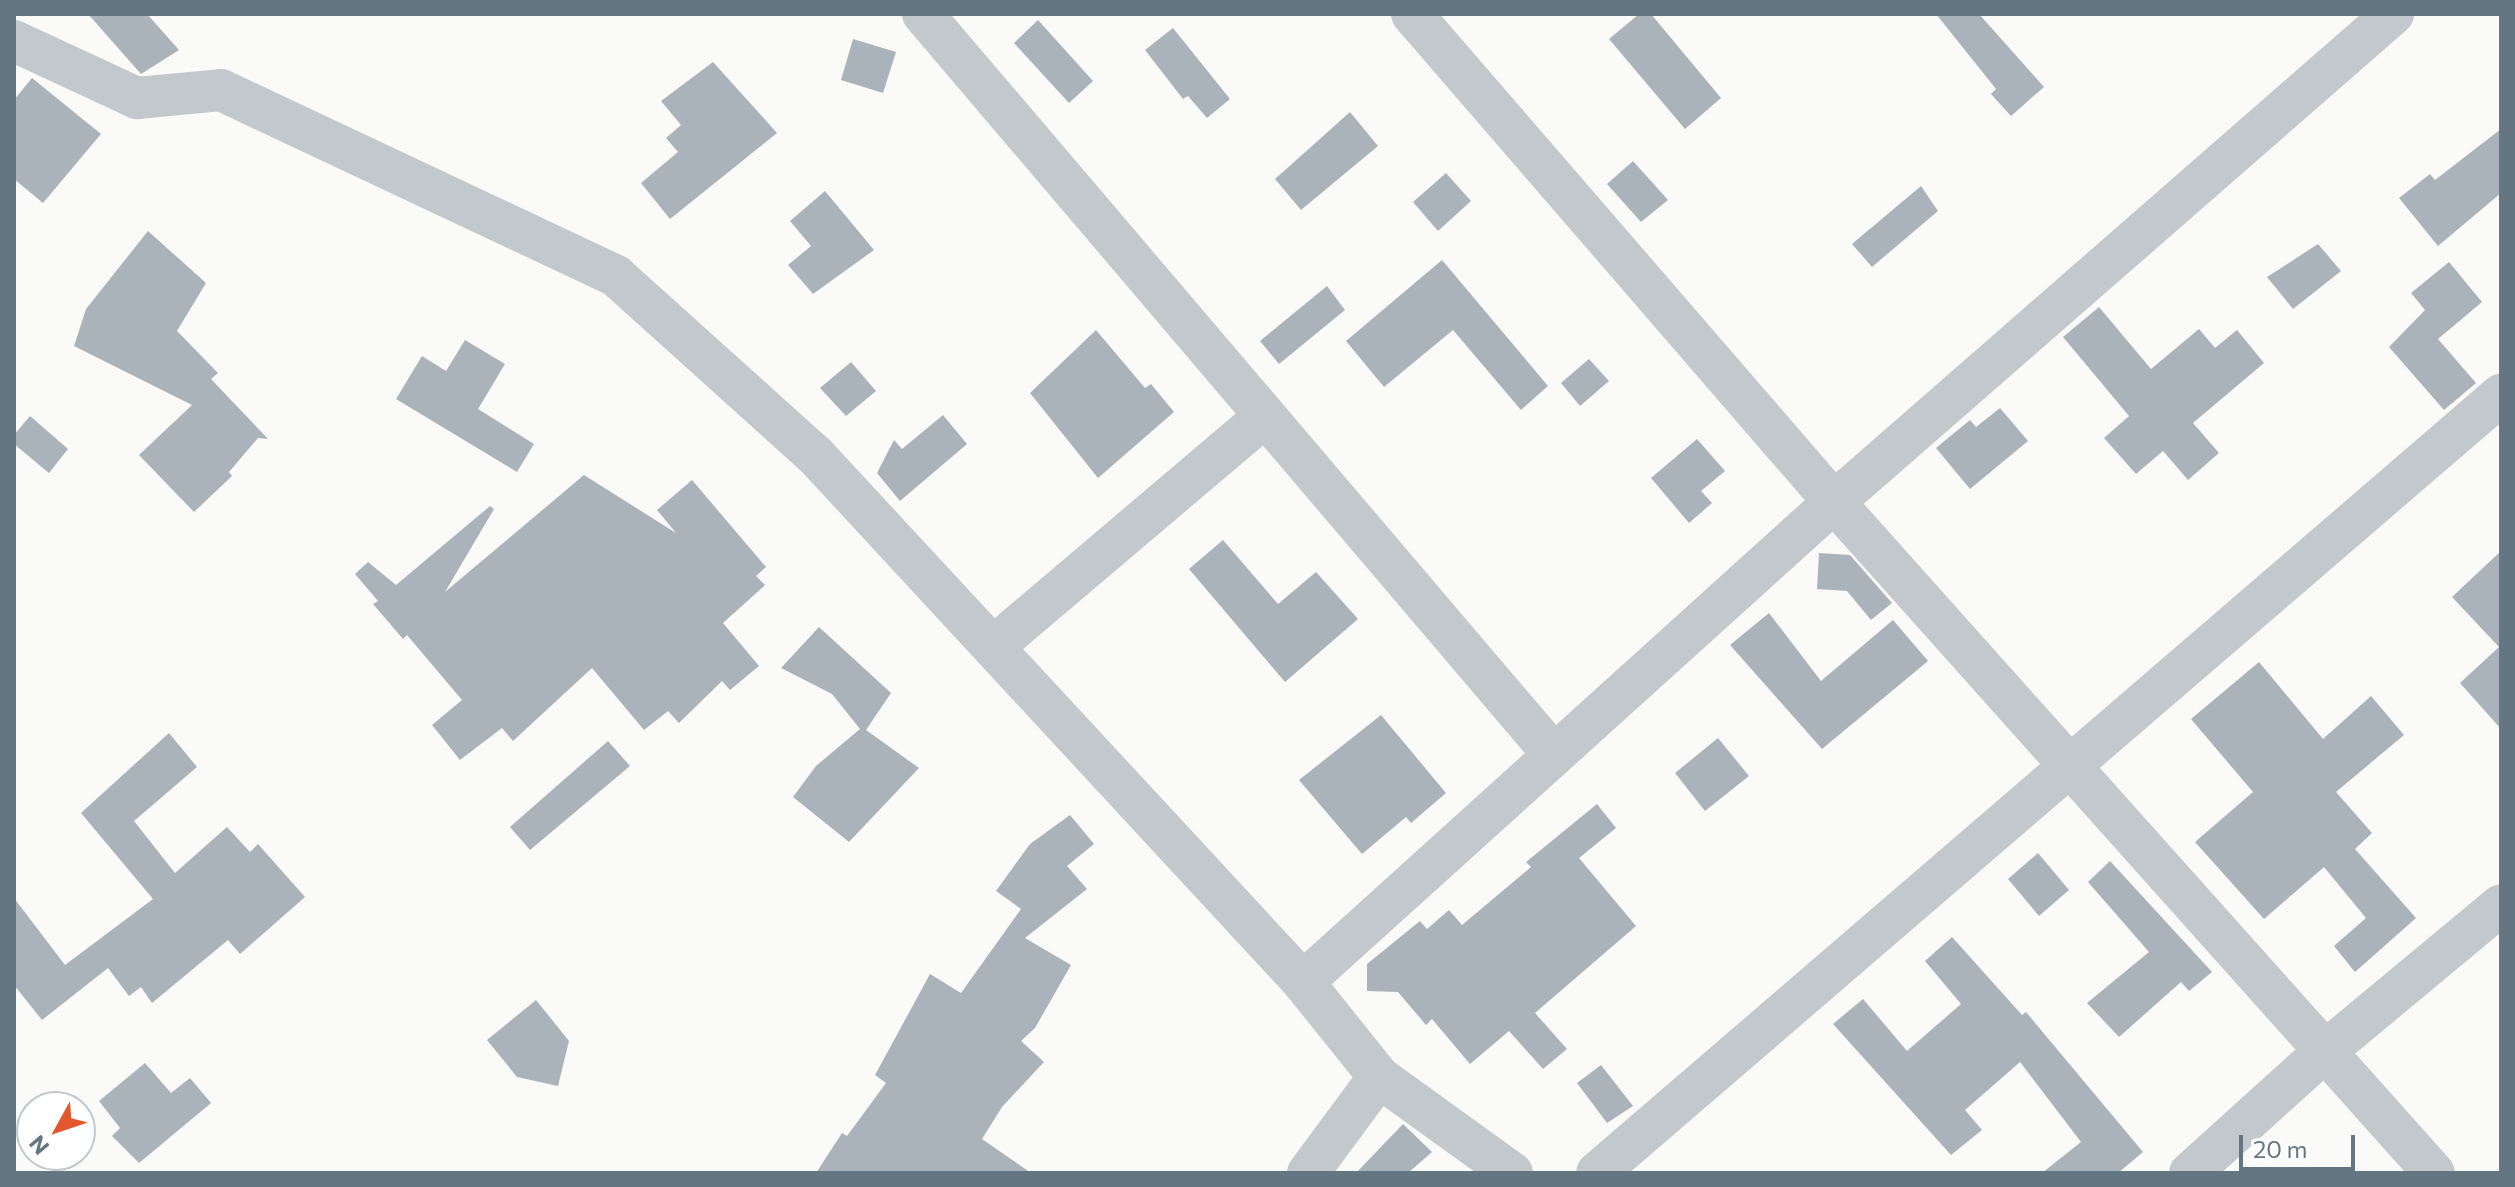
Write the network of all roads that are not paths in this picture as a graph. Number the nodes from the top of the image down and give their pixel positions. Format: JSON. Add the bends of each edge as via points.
{"nodes":[{"id":1,"x":923,"y":14,"type":"edge"},
{"id":2,"x":1412,"y":14,"type":"edge"},
{"id":3,"x":2393,"y":14,"type":"edge"},
{"id":4,"x":14,"y":41,"type":"edge"},
{"id":5,"x":2501,"y":395,"type":"edge"},
{"id":6,"x":1265,"y":416,"type":"junction"},
{"id":7,"x":1834,"y":502,"type":"junction"},
{"id":8,"x":993,"y":647,"type":"junction"},
{"id":9,"x":1554,"y":755,"type":"junction"},
{"id":10,"x":2070,"y":769,"type":"junction"},
{"id":11,"x":2501,"y":905,"type":"edge"},
{"id":12,"x":1303,"y":982,"type":"junction"},
{"id":13,"x":2323,"y":1053,"type":"junction"},
{"id":14,"x":1379,"y":1077,"type":"junction"},
{"id":15,"x":1308,"y":1173,"type":"edge"},
{"id":16,"x":1512,"y":1173,"type":"edge"},
{"id":17,"x":1597,"y":1173,"type":"edge"},
{"id":18,"x":2190,"y":1173,"type":"edge"},
{"id":19,"x":2434,"y":1173,"type":"edge"}],
"edges":[{"from":1,"to":6,"type":"street"},
{"from":2,"to":7,"type":"street"},
{"from":3,"to":7,"type":"street"},
{"from":4,"to":8,"type":"street","via":[[137,98],[221,90],[616,276],[815,455]]},
{"from":5,"to":10,"type":"street"},
{"from":6,"to":8,"type":"street"},
{"from":6,"to":9,"type":"street"},
{"from":7,"to":9,"type":"street"},
{"from":7,"to":10,"type":"street"},
{"from":8,"to":12,"type":"street"},
{"from":9,"to":12,"type":"street"},
{"from":10,"to":13,"type":"street"},
{"from":10,"to":17,"type":"street"},
{"from":11,"to":13,"type":"street"},
{"from":12,"to":14,"type":"street"},
{"from":13,"to":18,"type":"street"},
{"from":13,"to":19,"type":"street"},
{"from":14,"to":15,"type":"street"},
{"from":14,"to":16,"type":"street"}]}
